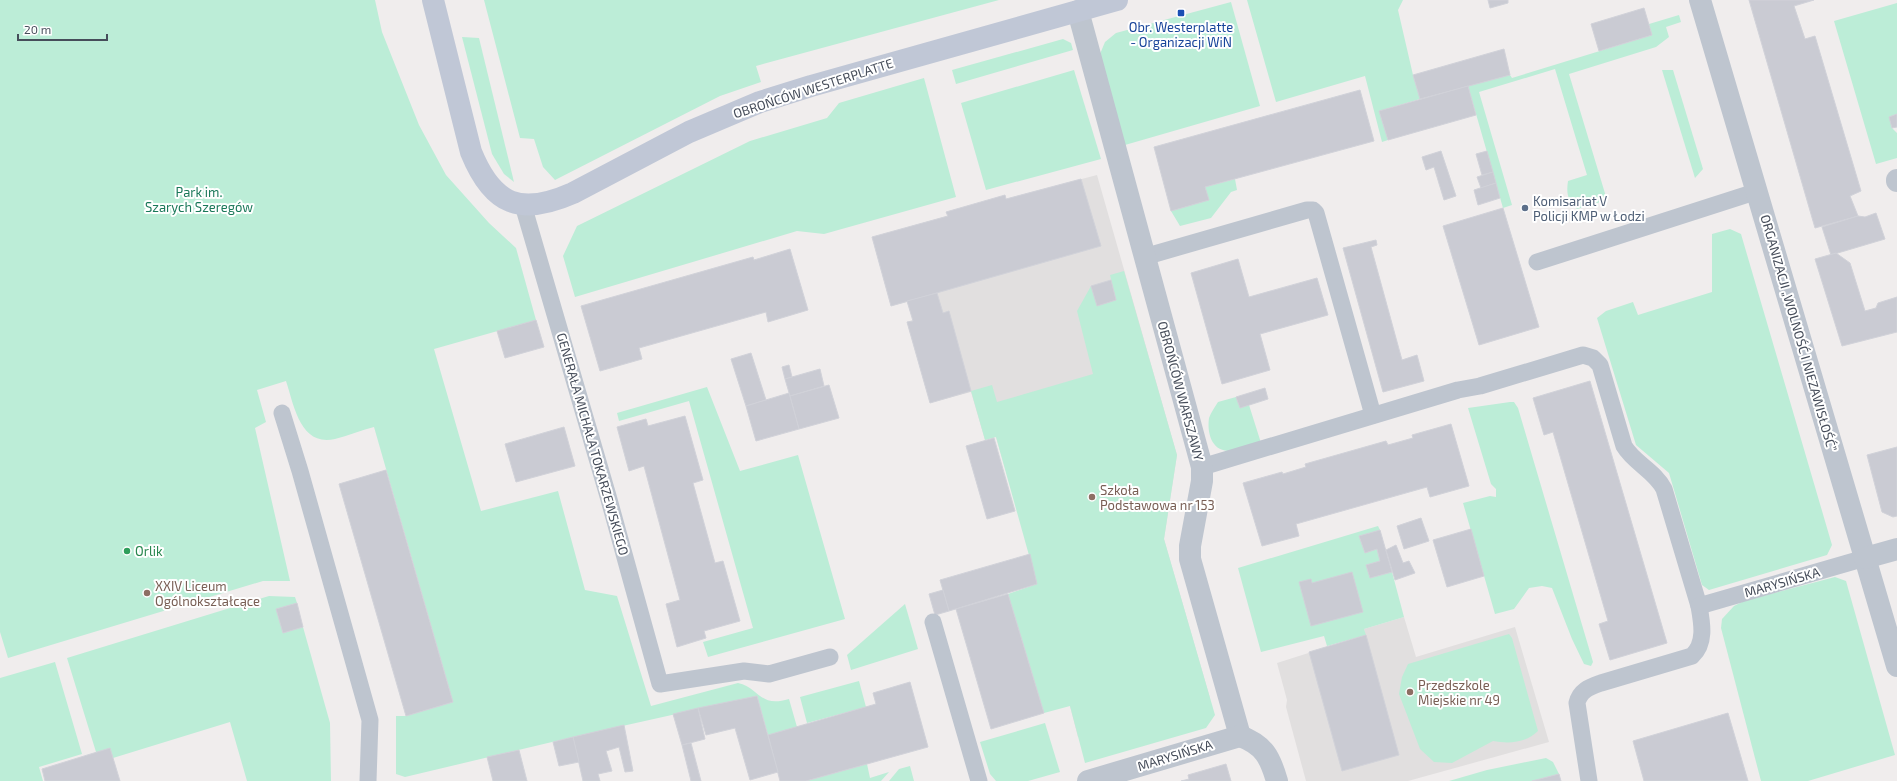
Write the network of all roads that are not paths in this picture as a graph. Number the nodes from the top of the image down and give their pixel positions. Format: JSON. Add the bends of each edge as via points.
{"nodes":[{"id":1,"x":433,"y":0,"type":"edge"},
{"id":2,"x":1117,"y":0,"type":"edge"},
{"id":3,"x":1700,"y":0,"type":"edge"},
{"id":4,"x":1078,"y":11,"type":"junction"},
{"id":5,"x":1758,"y":191,"type":"junction"},
{"id":6,"x":523,"y":205,"type":"junction"},
{"id":7,"x":1144,"y":256,"type":"junction"},
{"id":8,"x":1537,"y":262,"type":"dead end"},
{"id":9,"x":282,"y":413,"type":"dead end"},
{"id":10,"x":1373,"y":415,"type":"junction"},
{"id":11,"x":1202,"y":467,"type":"junction"},
{"id":12,"x":1897,"y":549,"type":"edge"},
{"id":13,"x":1865,"y":558,"type":"junction"},
{"id":14,"x":1700,"y":606,"type":"junction"},
{"id":15,"x":932,"y":622,"type":"dead end"},
{"id":16,"x":830,"y":657,"type":"dead end"},
{"id":17,"x":1897,"y":666,"type":"edge"},
{"id":18,"x":1240,"y":736,"type":"junction"},
{"id":19,"x":368,"y":781,"type":"edge"},
{"id":20,"x":979,"y":781,"type":"edge"},
{"id":21,"x":1088,"y":781,"type":"edge"},
{"id":22,"x":1277,"y":781,"type":"edge"},
{"id":23,"x":1589,"y":781,"type":"edge"}],
"edges":[{"from":1,"to":6,"type":"street","via":[[471,152],[479,172],[492,189],[506,199]]},
{"from":2,"to":4,"type":"street","name":"OBROŃCÓW WESTERPLATTE"},
{"from":3,"to":5,"type":"street","name":"ORGANIZACJI „WOLNOŚĆ I NIEZAWISŁOŚĆ”"},
{"from":4,"to":6,"type":"street","name":"OBROŃCÓW WESTERPLATTE","via":[[760,102],[689,132],[556,201]]},
{"from":4,"to":7,"type":"street","name":"OBROŃCÓW WARSZAWY"},
{"from":5,"to":8,"type":"lane"},
{"from":5,"to":13,"type":"street","name":"ORGANIZACJI „WOLNOŚĆ I NIEZAWISŁOŚĆ”"},
{"from":6,"to":16,"type":"lane","name":"GENERAŁA MICHAŁA TOKARZEWSKIEGO","via":[[660,684],[744,671],[769,674]]},
{"from":7,"to":10,"type":"lane","via":[[1307,210],[1316,212]]},
{"from":7,"to":11,"type":"street","name":"OBROŃCÓW WARSZAWY"},
{"from":9,"to":19,"type":"lane","via":[[370,720]]},
{"from":10,"to":11,"type":"lane"},
{"from":10,"to":14,"type":"lane","via":[[1583,355],[1593,358],[1600,365],[1624,446],[1660,481],[1664,489]]},
{"from":11,"to":18,"type":"street","name":"OBROŃCÓW WARSZAWY","via":[[1190,559]]},
{"from":12,"to":13,"type":"street"},
{"from":13,"to":14,"type":"lane","name":"MARYSIŃSKA"},
{"from":13,"to":17,"type":"street","name":"ORGANIZACJI „WOLNOŚĆ I NIEZAWISŁOŚĆ”"},
{"from":14,"to":23,"type":"lane","via":[[1703,624],[1701,640],[1699,650],[1692,656],[1601,683],[1579,695],[1577,703]]},
{"from":15,"to":20,"type":"lane"},
{"from":18,"to":21,"type":"street","name":"MARYSIŃSKA"},
{"from":18,"to":22,"type":"street","via":[[1252,741],[1269,757]]}]}
